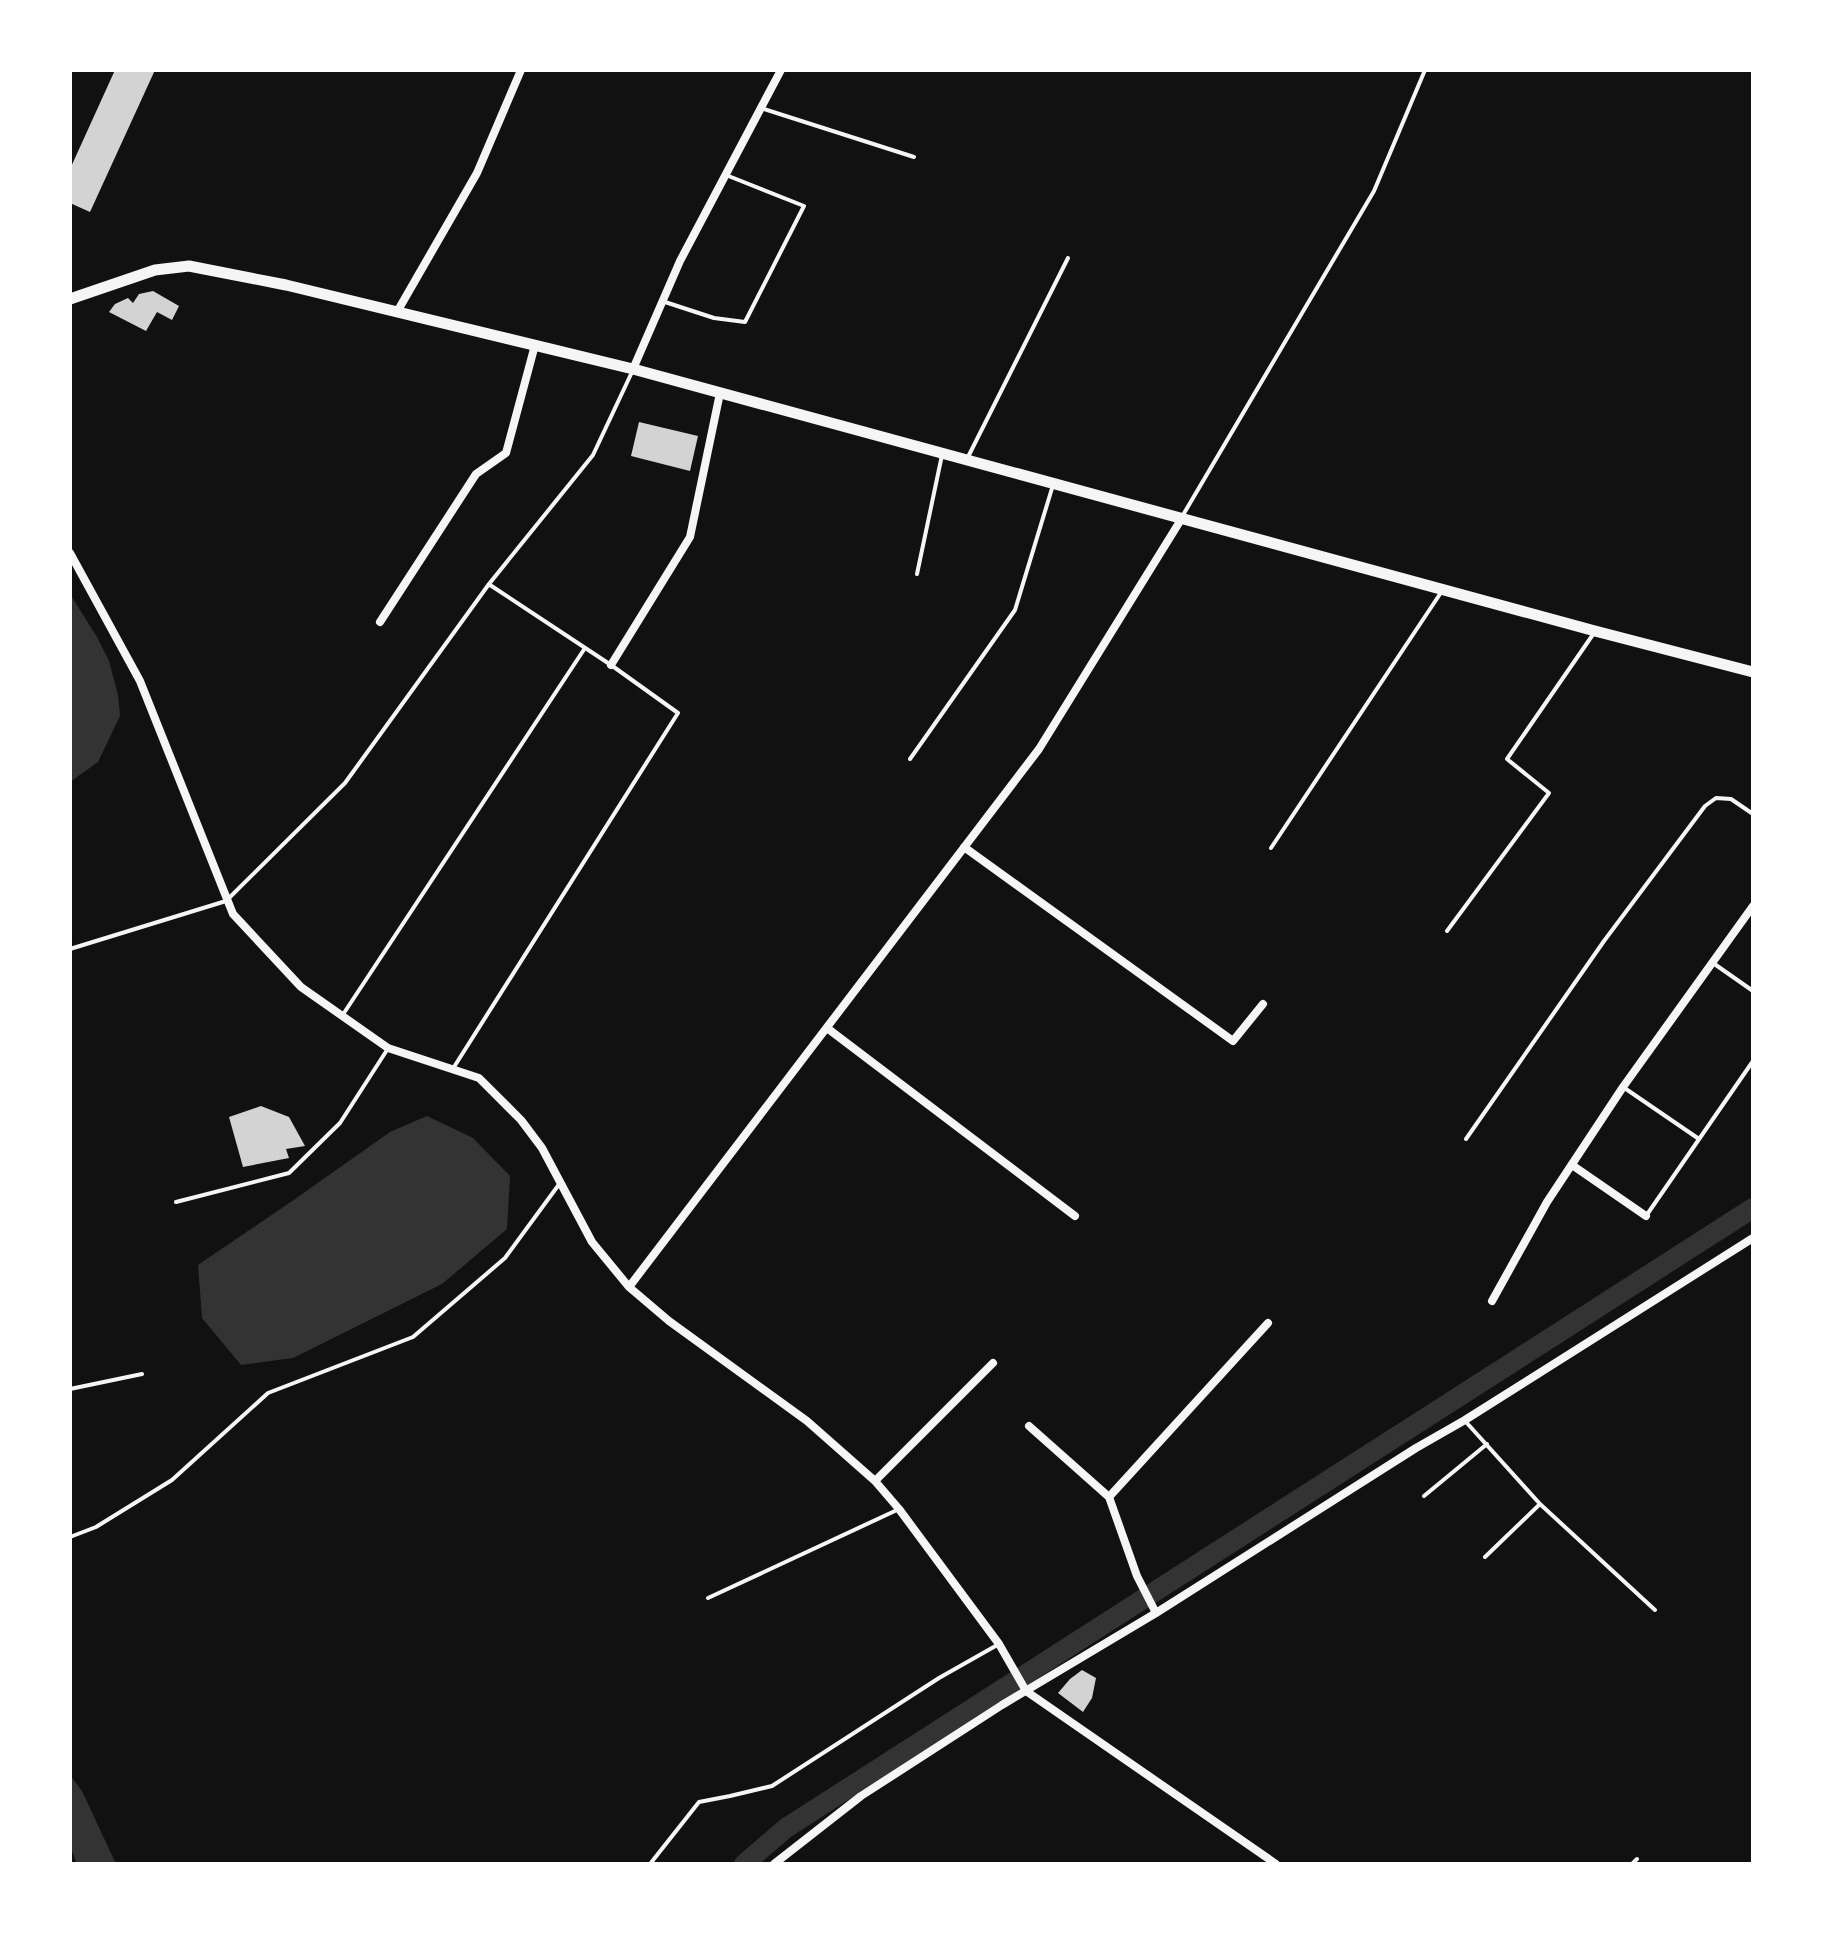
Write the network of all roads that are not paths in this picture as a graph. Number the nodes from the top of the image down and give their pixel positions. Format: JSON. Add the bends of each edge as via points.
{"nodes":[{"id":1,"x":521,"y":70,"type":"edge"},
{"id":2,"x":781,"y":70,"type":"edge"},
{"id":3,"x":1425,"y":70,"type":"edge"},
{"id":4,"x":761,"y":108,"type":"junction"},
{"id":5,"x":914,"y":157,"type":"dead end"},
{"id":6,"x":726,"y":175,"type":"junction"},
{"id":7,"x":1068,"y":258,"type":"dead end"},
{"id":8,"x":70,"y":299,"type":"edge"},
{"id":9,"x":663,"y":301,"type":"junction"},
{"id":10,"x":397,"y":312,"type":"junction"},
{"id":11,"x":535,"y":345,"type":"junction"},
{"id":12,"x":633,"y":369,"type":"junction"},
{"id":13,"x":720,"y":393,"type":"junction"},
{"id":14,"x":942,"y":453,"type":"junction"},
{"id":15,"x":967,"y":459,"type":"junction"},
{"id":16,"x":1053,"y":483,"type":"junction"},
{"id":17,"x":1182,"y":518,"type":"junction"},
{"id":18,"x":70,"y":553,"type":"edge"},
{"id":19,"x":917,"y":574,"type":"dead end"},
{"id":20,"x":489,"y":584,"type":"junction"},
{"id":21,"x":1443,"y":589,"type":"junction"},
{"id":22,"x":380,"y":622,"type":"dead end"},
{"id":23,"x":1595,"y":631,"type":"junction"},
{"id":24,"x":585,"y":648,"type":"junction"},
{"id":25,"x":611,"y":665,"type":"junction"},
{"id":26,"x":1753,"y":672,"type":"edge"},
{"id":27,"x":910,"y":759,"type":"dead end"},
{"id":28,"x":1753,"y":814,"type":"edge"},
{"id":29,"x":964,"y":847,"type":"junction"},
{"id":30,"x":1271,"y":848,"type":"dead end"},
{"id":31,"x":226,"y":901,"type":"junction"},
{"id":32,"x":1753,"y":906,"type":"edge"},
{"id":33,"x":1447,"y":931,"type":"dead end"},
{"id":34,"x":70,"y":949,"type":"edge"},
{"id":35,"x":1713,"y":963,"type":"junction"},
{"id":36,"x":1753,"y":991,"type":"edge"},
{"id":37,"x":1263,"y":1004,"type":"dead end"},
{"id":38,"x":342,"y":1016,"type":"junction"},
{"id":39,"x":827,"y":1028,"type":"junction"},
{"id":40,"x":388,"y":1048,"type":"junction"},
{"id":41,"x":1753,"y":1061,"type":"edge"},
{"id":42,"x":453,"y":1069,"type":"junction"},
{"id":43,"x":1623,"y":1087,"type":"junction"},
{"id":44,"x":1466,"y":1139,"type":"dead end"},
{"id":45,"x":1699,"y":1139,"type":"junction"},
{"id":46,"x":1572,"y":1165,"type":"junction"},
{"id":47,"x":560,"y":1183,"type":"junction"},
{"id":48,"x":176,"y":1202,"type":"dead end"},
{"id":49,"x":1075,"y":1216,"type":"dead end"},
{"id":50,"x":1646,"y":1216,"type":"joint"},
{"id":51,"x":1753,"y":1238,"type":"edge"},
{"id":52,"x":629,"y":1287,"type":"junction"},
{"id":53,"x":1492,"y":1301,"type":"dead end"},
{"id":54,"x":1268,"y":1323,"type":"dead end"},
{"id":55,"x":993,"y":1363,"type":"dead end"},
{"id":56,"x":142,"y":1374,"type":"dead end"},
{"id":57,"x":70,"y":1389,"type":"edge"},
{"id":58,"x":1465,"y":1420,"type":"junction"},
{"id":59,"x":1029,"y":1426,"type":"dead end"},
{"id":60,"x":1487,"y":1444,"type":"junction"},
{"id":61,"x":875,"y":1481,"type":"junction"},
{"id":62,"x":1424,"y":1496,"type":"dead end"},
{"id":63,"x":1109,"y":1497,"type":"junction"},
{"id":64,"x":1540,"y":1504,"type":"junction"},
{"id":65,"x":899,"y":1509,"type":"junction"},
{"id":66,"x":70,"y":1537,"type":"edge"},
{"id":67,"x":1485,"y":1557,"type":"dead end"},
{"id":68,"x":708,"y":1598,"type":"dead end"},
{"id":69,"x":1655,"y":1610,"type":"dead end"},
{"id":70,"x":1156,"y":1613,"type":"junction"},
{"id":71,"x":999,"y":1644,"type":"junction"},
{"id":72,"x":1024,"y":1688,"type":"junction"},
{"id":73,"x":1637,"y":1859,"type":"dead end"},
{"id":74,"x":650,"y":1864,"type":"edge"},
{"id":75,"x":774,"y":1864,"type":"edge"},
{"id":76,"x":1276,"y":1864,"type":"edge"},
{"id":77,"x":1632,"y":1864,"type":"edge"}],
"edges":[{"from":1,"to":10,"type":"street","via":[[477,173]]},
{"from":2,"to":4,"type":"street"},
{"from":3,"to":17,"type":"lane","via":[[1374,191]]},
{"from":4,"to":5,"type":"lane"},
{"from":4,"to":6,"type":"street"},
{"from":6,"to":9,"type":"street"},
{"from":6,"to":9,"type":"lane","via":[[804,206],[745,322]]},
{"from":7,"to":15,"type":"lane"},
{"from":8,"to":10,"type":"street","via":[[155,270],[189,266]]},
{"from":9,"to":12,"type":"street"},
{"from":10,"to":11,"type":"street"},
{"from":11,"to":12,"type":"street"},
{"from":11,"to":22,"type":"street","via":[[506,453],[476,474]]},
{"from":12,"to":13,"type":"street"},
{"from":12,"to":20,"type":"lane","via":[[593,455]]},
{"from":13,"to":14,"type":"street"},
{"from":13,"to":25,"type":"street","via":[[690,537]]},
{"from":14,"to":15,"type":"street"},
{"from":14,"to":19,"type":"lane"},
{"from":15,"to":16,"type":"street"},
{"from":16,"to":17,"type":"street"},
{"from":16,"to":27,"type":"lane","via":[[1015,610]]},
{"from":17,"to":21,"type":"street"},
{"from":17,"to":29,"type":"street","via":[[1039,749]]},
{"from":18,"to":31,"type":"street","via":[[140,681]]},
{"from":20,"to":24,"type":"lane"},
{"from":20,"to":31,"type":"lane","via":[[345,783]]},
{"from":21,"to":23,"type":"street"},
{"from":21,"to":30,"type":"lane"},
{"from":23,"to":26,"type":"street"},
{"from":23,"to":33,"type":"lane","via":[[1507,759],[1549,793]]},
{"from":24,"to":25,"type":"lane"},
{"from":24,"to":38,"type":"lane"},
{"from":25,"to":42,"type":"lane","via":[[678,713]]},
{"from":28,"to":44,"type":"lane","via":[[1731,799],[1716,798],[1705,806]]},
{"from":29,"to":37,"type":"street","via":[[1233,1041]]},
{"from":29,"to":39,"type":"street"},
{"from":31,"to":34,"type":"lane"},
{"from":31,"to":38,"type":"street","via":[[301,987]]},
{"from":32,"to":35,"type":"street"},
{"from":35,"to":36,"type":"lane"},
{"from":35,"to":43,"type":"street"},
{"from":38,"to":40,"type":"street"},
{"from":39,"to":49,"type":"street"},
{"from":39,"to":52,"type":"street"},
{"from":40,"to":42,"type":"street"},
{"from":40,"to":48,"type":"lane","via":[[340,1123],[289,1173]]},
{"from":41,"to":45,"type":"lane"},
{"from":42,"to":47,"type":"street","via":[[479,1078],[521,1120]]},
{"from":43,"to":45,"type":"lane"},
{"from":43,"to":46,"type":"street"},
{"from":45,"to":50,"type":"lane"},
{"from":46,"to":50,"type":"street"},
{"from":46,"to":53,"type":"street"},
{"from":47,"to":52,"type":"street","via":[[592,1242]]},
{"from":47,"to":66,"type":"lane","via":[[505,1258],[413,1337],[268,1393],[172,1480]]},
{"from":51,"to":58,"type":"street"},
{"from":52,"to":61,"type":"street","via":[[807,1421]]},
{"from":54,"to":63,"type":"street"},
{"from":55,"to":61,"type":"street"},
{"from":56,"to":57,"type":"lane"},
{"from":58,"to":60,"type":"lane"},
{"from":58,"to":70,"type":"street"},
{"from":59,"to":63,"type":"street"},
{"from":60,"to":62,"type":"lane"},
{"from":60,"to":64,"type":"lane"},
{"from":61,"to":65,"type":"street"},
{"from":63,"to":70,"type":"street"},
{"from":64,"to":67,"type":"lane"},
{"from":64,"to":69,"type":"lane"},
{"from":65,"to":68,"type":"lane"},
{"from":65,"to":71,"type":"street"},
{"from":70,"to":72,"type":"street"},
{"from":71,"to":72,"type":"street"},
{"from":71,"to":74,"type":"lane","via":[[772,1786],[699,1802]]},
{"from":72,"to":75,"type":"street","via":[[861,1796]]},
{"from":72,"to":76,"type":"street"},
{"from":73,"to":77,"type":"lane"}]}
